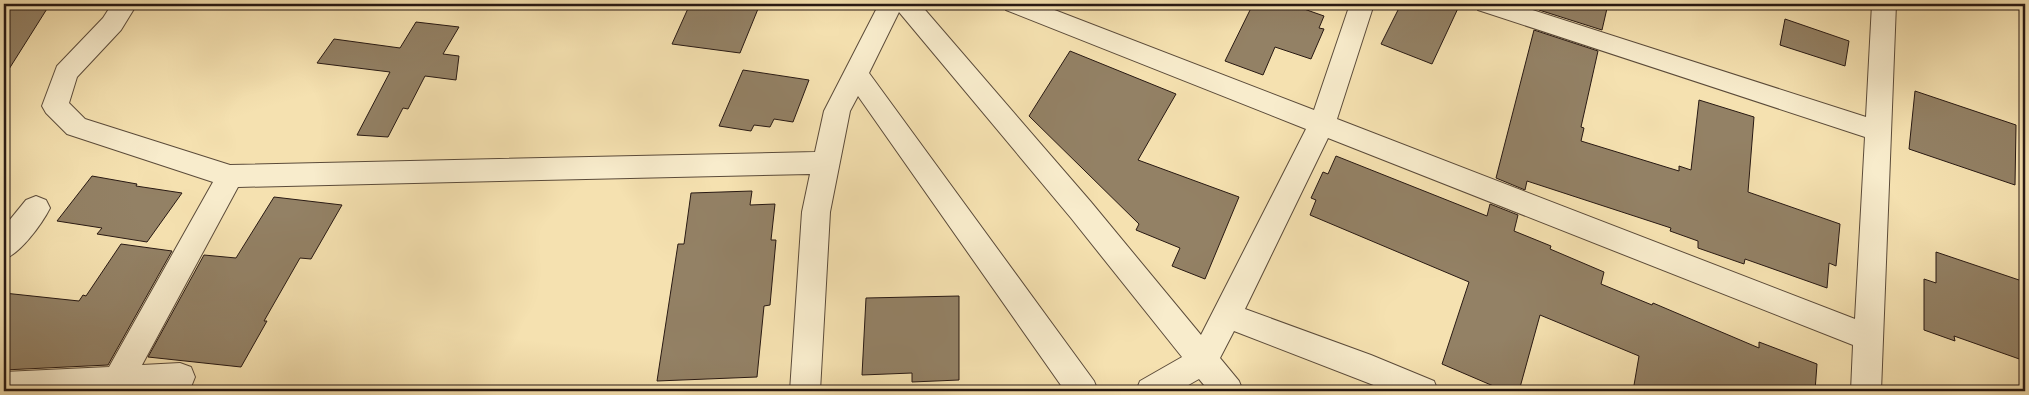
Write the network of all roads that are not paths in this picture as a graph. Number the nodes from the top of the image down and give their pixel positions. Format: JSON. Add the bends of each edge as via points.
{"nodes":[{"id":1,"x":125,"y":4,"type":"edge"},
{"id":2,"x":892,"y":4,"type":"edge"},
{"id":3,"x":906,"y":4,"type":"edge"},
{"id":4,"x":1014,"y":4,"type":"edge"},
{"id":5,"x":1362,"y":4,"type":"edge"},
{"id":6,"x":1487,"y":4,"type":"edge"},
{"id":7,"x":1884,"y":4,"type":"edge"},
{"id":8,"x":856,"y":74,"type":"junction"},
{"id":9,"x":1322,"y":124,"type":"junction"},
{"id":10,"x":1878,"y":131,"type":"junction"},
{"id":11,"x":826,"y":163,"type":"junction"},
{"id":12,"x":230,"y":176,"type":"junction"},
{"id":13,"x":36,"y":208,"type":"dead end"},
{"id":14,"x":4,"y":247,"type":"edge"},
{"id":15,"x":1226,"y":315,"type":"junction"},
{"id":16,"x":1867,"y":337,"type":"junction"},
{"id":17,"x":1204,"y":360,"type":"junction"},
{"id":18,"x":180,"y":378,"type":"dead end"},
{"id":19,"x":118,"y":379,"type":"junction"},
{"id":20,"x":4,"y":386,"type":"edge"},
{"id":21,"x":805,"y":391,"type":"edge"},
{"id":22,"x":1083,"y":391,"type":"edge"},
{"id":23,"x":1151,"y":391,"type":"edge"},
{"id":24,"x":1228,"y":391,"type":"edge"},
{"id":25,"x":1423,"y":391,"type":"edge"},
{"id":26,"x":1866,"y":391,"type":"edge"}],
"edges":[{"from":1,"to":12,"type":"street","via":[[112,24],[66,74],[55,106],[76,128]]},
{"from":2,"to":8,"type":"street"},
{"from":3,"to":17,"type":"street","via":[[1082,210]]},
{"from":4,"to":9,"type":"street"},
{"from":5,"to":9,"type":"street"},
{"from":6,"to":10,"type":"street"},
{"from":7,"to":10,"type":"street"},
{"from":8,"to":11,"type":"street","via":[[837,110]]},
{"from":8,"to":22,"type":"street"},
{"from":9,"to":15,"type":"street"},
{"from":9,"to":16,"type":"street"},
{"from":10,"to":16,"type":"street"},
{"from":11,"to":12,"type":"street"},
{"from":11,"to":21,"type":"street","via":[[816,212]]},
{"from":12,"to":19,"type":"street"},
{"from":13,"to":14,"type":"street"},
{"from":15,"to":17,"type":"street"},
{"from":15,"to":25,"type":"street"},
{"from":16,"to":26,"type":"street"},
{"from":17,"to":23,"type":"street"},
{"from":17,"to":24,"type":"street"},
{"from":18,"to":19,"type":"street"},
{"from":19,"to":20,"type":"street"}]}
